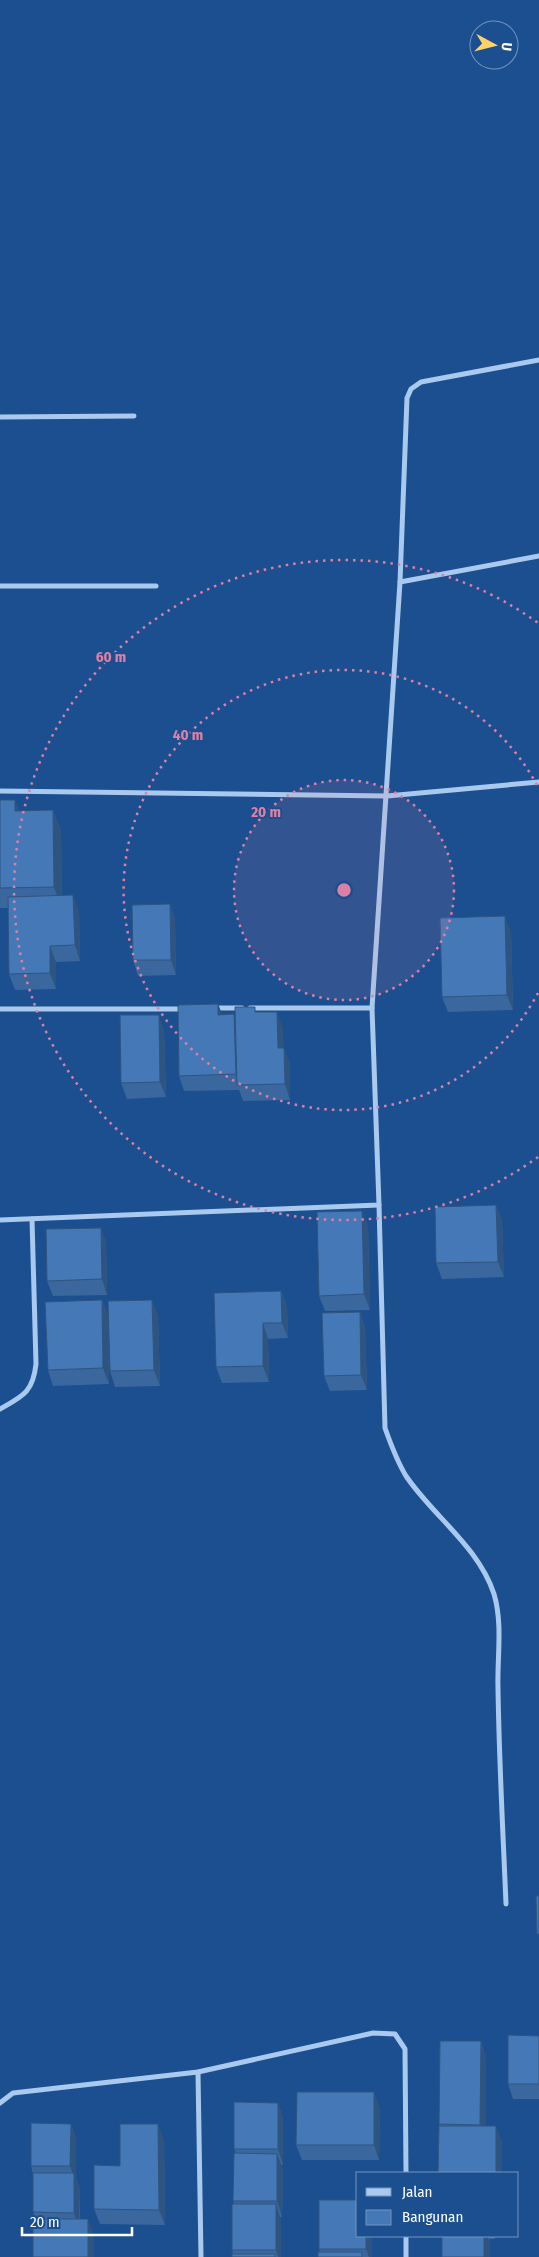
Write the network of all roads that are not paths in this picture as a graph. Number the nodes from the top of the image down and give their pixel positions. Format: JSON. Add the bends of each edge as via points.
{"nodes":[{"id":1,"x":539,"y":360,"type":"edge"},
{"id":2,"x":134,"y":416,"type":"dead end"},
{"id":3,"x":0,"y":417,"type":"edge"},
{"id":4,"x":539,"y":556,"type":"edge"},
{"id":5,"x":400,"y":582,"type":"junction"},
{"id":6,"x":0,"y":586,"type":"edge"},
{"id":7,"x":156,"y":586,"type":"dead end"},
{"id":8,"x":539,"y":782,"type":"edge"},
{"id":9,"x":0,"y":791,"type":"edge"},
{"id":10,"x":387,"y":796,"type":"junction"},
{"id":11,"x":196,"y":1008,"type":"edge"},
{"id":12,"x":206,"y":1008,"type":"edge"},
{"id":13,"x":372,"y":1008,"type":"junction"},
{"id":14,"x":0,"y":1009,"type":"edge"},
{"id":15,"x":379,"y":1205,"type":"junction"},
{"id":16,"x":32,"y":1219,"type":"junction"},
{"id":17,"x":0,"y":1220,"type":"edge"},
{"id":18,"x":0,"y":1409,"type":"edge"},
{"id":19,"x":506,"y":1904,"type":"dead end"},
{"id":20,"x":198,"y":2072,"type":"junction"},
{"id":21,"x":0,"y":2103,"type":"edge"},
{"id":22,"x":406,"y":2172,"type":"edge"},
{"id":23,"x":406,"y":2237,"type":"edge"},
{"id":24,"x":201,"y":2257,"type":"edge"},
{"id":25,"x":406,"y":2257,"type":"edge"}],
"edges":[{"from":1,"to":5,"type":"street","via":[[421,382],[411,389],[407,398]]},
{"from":2,"to":3,"type":"street"},
{"from":4,"to":5,"type":"street"},
{"from":5,"to":10,"type":"street"},
{"from":6,"to":7,"type":"street"},
{"from":8,"to":10,"type":"street"},
{"from":9,"to":10,"type":"street"},
{"from":10,"to":13,"type":"street"},
{"from":11,"to":14,"type":"street"},
{"from":12,"to":13,"type":"street"},
{"from":13,"to":15,"type":"street"},
{"from":15,"to":16,"type":"street"},
{"from":15,"to":19,"type":"street","via":[[385,1428],[407,1477],[483,1570],[494,1595],[498,1624]]},
{"from":16,"to":17,"type":"street"},
{"from":16,"to":18,"type":"street","via":[[34,1381],[20,1398]]},
{"from":20,"to":21,"type":"street","via":[[14,2093]]},
{"from":20,"to":22,"type":"street","via":[[373,2033],[395,2034],[405,2049]]},
{"from":20,"to":24,"type":"street"},
{"from":23,"to":25,"type":"street"}]}
